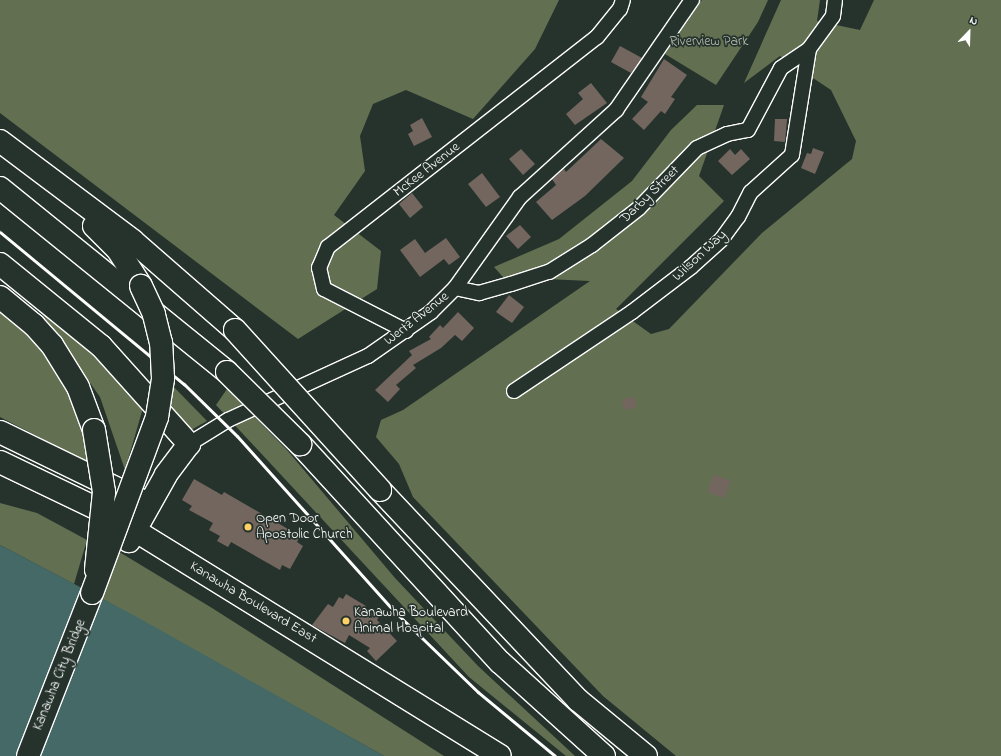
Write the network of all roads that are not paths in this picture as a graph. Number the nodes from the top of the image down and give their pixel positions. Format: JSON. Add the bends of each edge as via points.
{"nodes":[{"id":1,"x":623,"y":0,"type":"edge"},
{"id":2,"x":692,"y":0,"type":"edge"},
{"id":3,"x":835,"y":0,"type":"edge"},
{"id":4,"x":809,"y":49,"type":"junction"},
{"id":5,"x":0,"y":141,"type":"edge"},
{"id":6,"x":27,"y":161,"type":"junction"},
{"id":7,"x":0,"y":188,"type":"edge"},
{"id":8,"x":0,"y":264,"type":"edge"},
{"id":9,"x":455,"y":288,"type":"junction"},
{"id":10,"x":0,"y":297,"type":"edge"},
{"id":11,"x":406,"y":331,"type":"junction"},
{"id":12,"x":514,"y":391,"type":"dead end"},
{"id":13,"x":0,"y":432,"type":"edge"},
{"id":14,"x":189,"y":444,"type":"junction"},
{"id":15,"x":0,"y":462,"type":"edge"},
{"id":16,"x":0,"y":478,"type":"edge"},
{"id":17,"x":149,"y":504,"type":"junction"},
{"id":18,"x":132,"y":536,"type":"junction"},
{"id":19,"x":92,"y":593,"type":"junction"},
{"id":20,"x":28,"y":756,"type":"edge"},
{"id":21,"x":473,"y":756,"type":"edge"},
{"id":22,"x":500,"y":756,"type":"edge"},
{"id":23,"x":604,"y":756,"type":"edge"},
{"id":24,"x":646,"y":756,"type":"edge"}],
"edges":[{"from":1,"to":11,"type":"street","name":"McKee Avenue","via":[[620,9],[597,37],[328,247],[319,268],[324,289]]},
{"from":2,"to":9,"type":"street","name":"Wertz Avenue","via":[[616,110],[520,197]]},
{"from":3,"to":4,"type":"street","name":"Wilson Way","via":[[833,16]]},
{"from":4,"to":9,"type":"street","name":"Darby Street","via":[[781,68],[748,130],[727,134],[697,148],[640,208],[592,245],[549,272],[511,284],[479,293]]},
{"from":4,"to":12,"type":"street","name":"Wilson Way","via":[[792,155],[750,192],[738,217],[721,240],[660,292]]},
{"from":5,"to":6,"type":"main road"},
{"from":6,"to":19,"type":"main road","bridge":true,"via":[[118,250],[141,286],[154,314],[161,343],[163,378],[157,417]]},
{"from":6,"to":24,"type":"main road","bridge":true,"via":[[133,241],[235,330],[380,490],[578,700]]},
{"from":7,"to":23,"type":"main road","bridge":true,"via":[[227,372],[300,444],[500,662]]},
{"from":8,"to":14,"type":"main road","via":[[100,346]]},
{"from":9,"to":11,"type":"street","name":"Wertz Avenue"},
{"from":10,"to":19,"type":"main road","bridge":true,"via":[[34,325],[52,345],[78,387],[94,430],[104,492]]},
{"from":11,"to":14,"type":"street","name":"Wertz Avenue","via":[[368,356],[228,420]]},
{"from":13,"to":17,"type":"main road"},
{"from":14,"to":17,"type":"main road","name":"Wertz Avenue"},
{"from":15,"to":18,"type":"main road","name":"Kanawha Boulevard East","via":[[110,515]]},
{"from":16,"to":18,"type":"main road","name":"Kanawha Boulevard East"},
{"from":17,"to":18,"type":"main road","name":"Wertz Avenue"},
{"from":18,"to":21,"type":"main road","name":"Kanawha Boulevard East"},
{"from":18,"to":22,"type":"main road","name":"Kanawha Boulevard East"},
{"from":19,"to":20,"type":"main road","name":"Kanawha City Bridge"}]}
